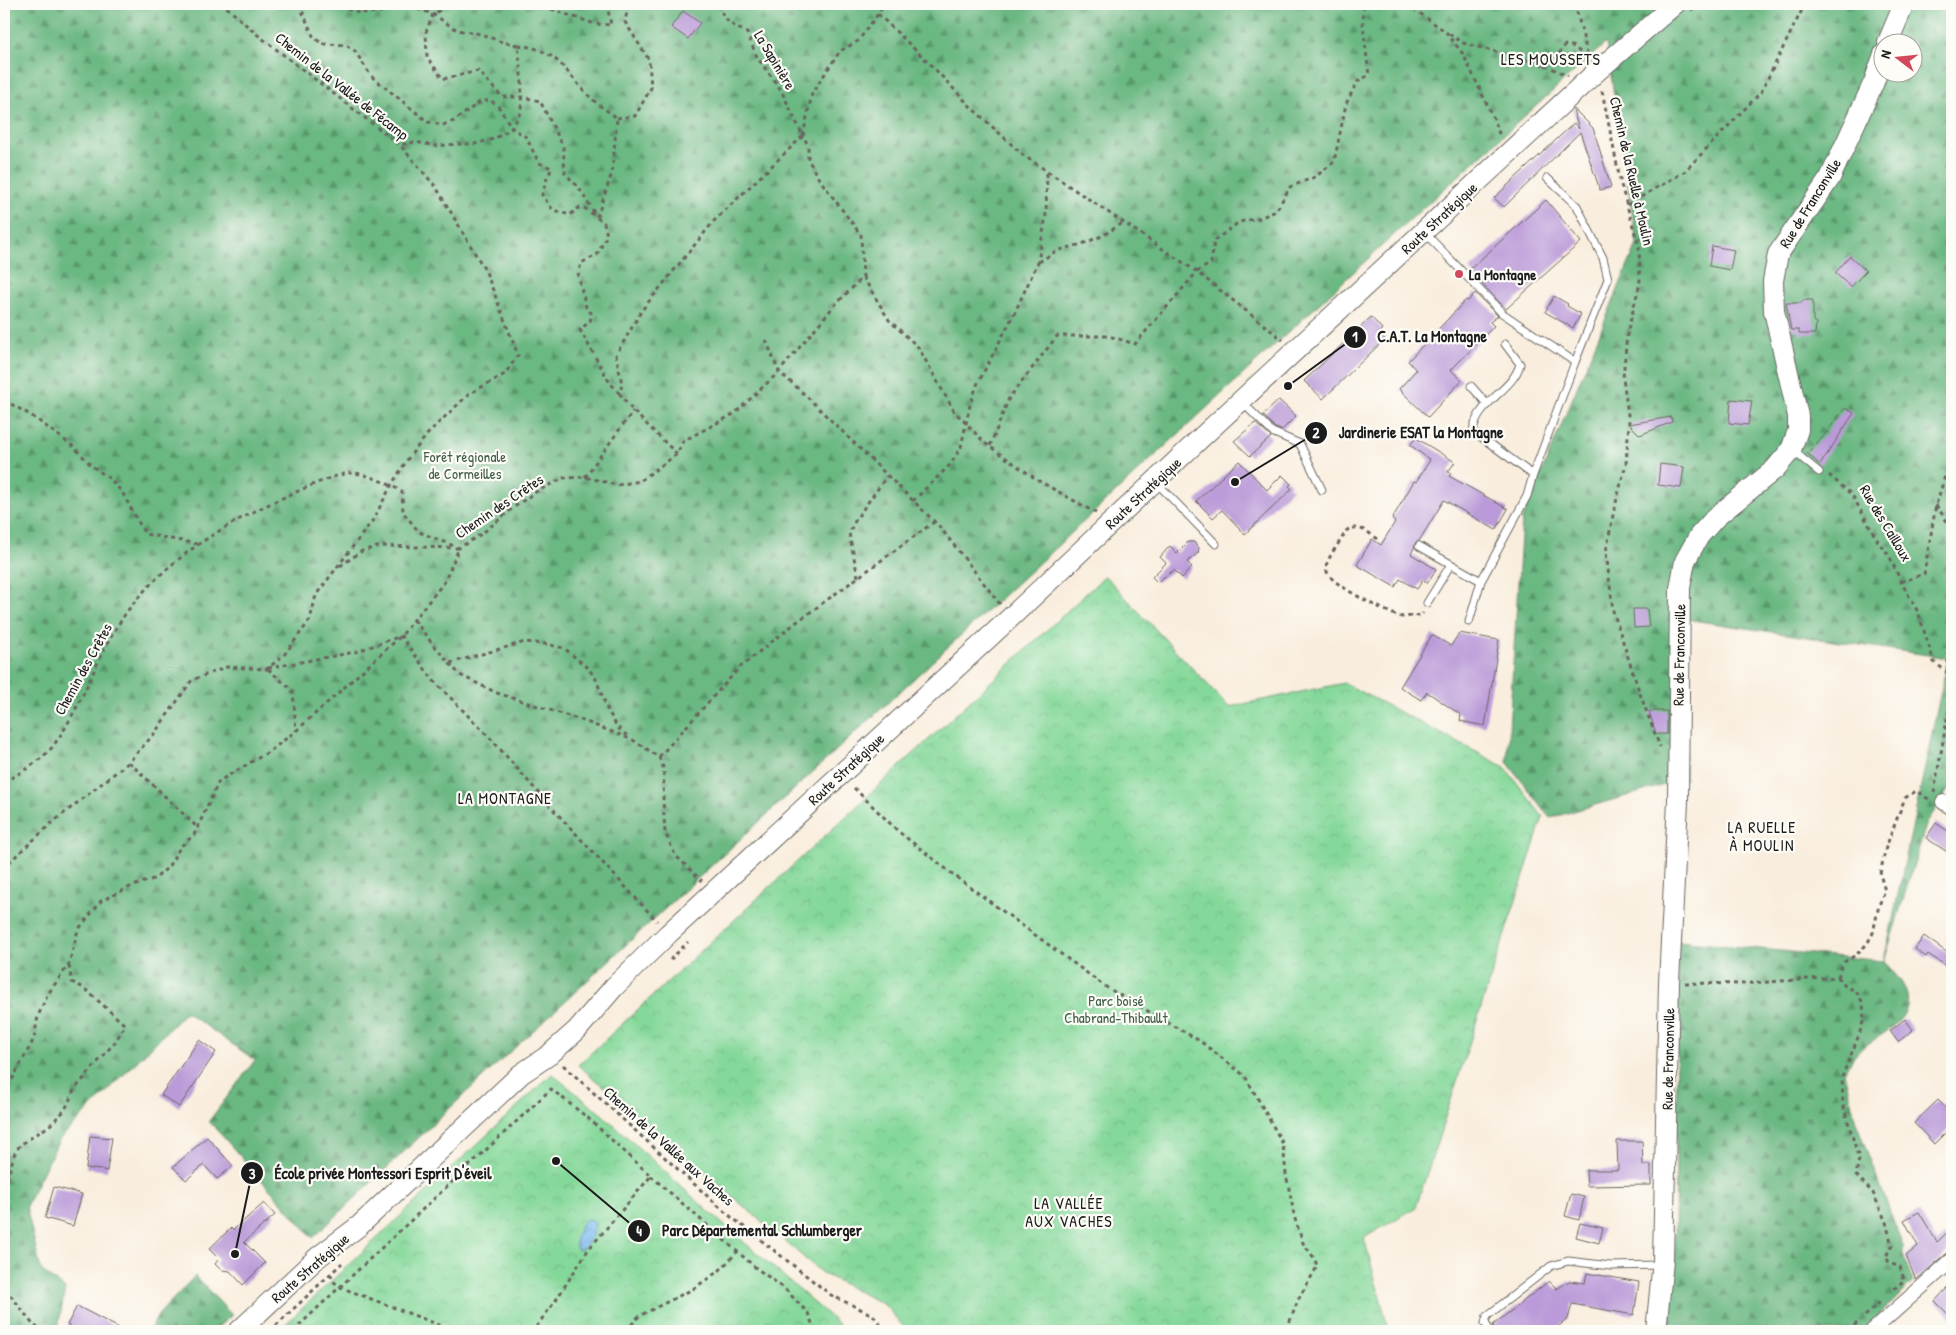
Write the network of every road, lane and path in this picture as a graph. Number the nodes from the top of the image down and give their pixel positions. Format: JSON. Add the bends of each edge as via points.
{"nodes":[{"id":1,"x":223,"y":4,"type":"edge"},
{"id":2,"x":298,"y":4,"type":"edge"},
{"id":3,"x":332,"y":4,"type":"edge"},
{"id":4,"x":445,"y":4,"type":"edge"},
{"id":5,"x":536,"y":4,"type":"edge"},
{"id":6,"x":611,"y":4,"type":"edge"},
{"id":7,"x":626,"y":4,"type":"edge"},
{"id":8,"x":719,"y":4,"type":"edge"},
{"id":9,"x":884,"y":4,"type":"edge"},
{"id":10,"x":1363,"y":4,"type":"edge"},
{"id":11,"x":1407,"y":4,"type":"edge"},
{"id":12,"x":1575,"y":4,"type":"edge"},
{"id":13,"x":1675,"y":4,"type":"edge"},
{"id":14,"x":1805,"y":4,"type":"edge"},
{"id":15,"x":1904,"y":4,"type":"edge"},
{"id":16,"x":407,"y":5,"type":"edge"},
{"id":17,"x":433,"y":14,"type":"junction"},
{"id":18,"x":878,"y":14,"type":"junction"},
{"id":19,"x":1446,"y":32,"type":"junction"},
{"id":20,"x":1892,"y":32,"type":"edge"},
{"id":21,"x":518,"y":45,"type":"junction"},
{"id":22,"x":1545,"y":65,"type":"junction"},
{"id":23,"x":1592,"y":66,"type":"junction"},
{"id":24,"x":1573,"y":79,"type":"dead end"},
{"id":25,"x":1874,"y":82,"type":"edge"},
{"id":26,"x":522,"y":97,"type":"junction"},
{"id":27,"x":617,"y":118,"type":"junction"},
{"id":28,"x":512,"y":128,"type":"junction"},
{"id":29,"x":803,"y":136,"type":"junction"},
{"id":30,"x":400,"y":145,"type":"junction"},
{"id":31,"x":1509,"y":153,"type":"junction"},
{"id":32,"x":1047,"y":170,"type":"junction"},
{"id":33,"x":1547,"y":178,"type":"dead end"},
{"id":34,"x":1627,"y":205,"type":"junction"},
{"id":35,"x":596,"y":217,"type":"junction"},
{"id":36,"x":1123,"y":222,"type":"junction"},
{"id":37,"x":1424,"y":232,"type":"junction"},
{"id":38,"x":1038,"y":262,"type":"junction"},
{"id":39,"x":1197,"y":272,"type":"junction"},
{"id":40,"x":863,"y":277,"type":"junction"},
{"id":41,"x":766,"y":340,"type":"dead end"},
{"id":42,"x":1505,"y":344,"type":"dead end"},
{"id":43,"x":1290,"y":345,"type":"dead end"},
{"id":44,"x":1575,"y":362,"type":"junction"},
{"id":45,"x":779,"y":372,"type":"junction"},
{"id":46,"x":1471,"y":386,"type":"dead end"},
{"id":47,"x":620,"y":394,"type":"junction"},
{"id":48,"x":4,"y":400,"type":"edge"},
{"id":49,"x":1242,"y":401,"type":"junction"},
{"id":50,"x":1487,"y":404,"type":"junction"},
{"id":51,"x":634,"y":411,"type":"junction"},
{"id":52,"x":966,"y":424,"type":"junction"},
{"id":53,"x":990,"y":446,"type":"junction"},
{"id":54,"x":1791,"y":450,"type":"junction"},
{"id":55,"x":677,"y":454,"type":"junction"},
{"id":56,"x":1952,"y":454,"type":"edge"},
{"id":57,"x":1819,"y":472,"type":"joint"},
{"id":58,"x":1533,"y":475,"type":"junction"},
{"id":59,"x":887,"y":476,"type":"junction"},
{"id":60,"x":586,"y":477,"type":"junction"},
{"id":61,"x":1155,"y":482,"type":"junction"},
{"id":62,"x":392,"y":484,"type":"junction"},
{"id":63,"x":1322,"y":490,"type":"dead end"},
{"id":64,"x":913,"y":501,"type":"junction"},
{"id":65,"x":1936,"y":504,"type":"junction"},
{"id":66,"x":934,"y":522,"type":"junction"},
{"id":67,"x":1110,"y":524,"type":"junction"},
{"id":68,"x":1952,"y":530,"type":"edge"},
{"id":69,"x":1378,"y":539,"type":"dead end"},
{"id":70,"x":198,"y":544,"type":"junction"},
{"id":71,"x":1216,"y":544,"type":"dead end"},
{"id":72,"x":1419,"y":546,"type":"dead end"},
{"id":73,"x":459,"y":548,"type":"junction"},
{"id":74,"x":1451,"y":564,"type":"junction"},
{"id":75,"x":336,"y":568,"type":"junction"},
{"id":76,"x":858,"y":577,"type":"junction"},
{"id":77,"x":1481,"y":581,"type":"junction"},
{"id":78,"x":1901,"y":582,"type":"junction"},
{"id":79,"x":1427,"y":603,"type":"joint"},
{"id":80,"x":1010,"y":618,"type":"junction"},
{"id":81,"x":414,"y":620,"type":"junction"},
{"id":82,"x":1469,"y":622,"type":"dead end"},
{"id":83,"x":401,"y":636,"type":"junction"},
{"id":84,"x":1952,"y":641,"type":"edge"},
{"id":85,"x":450,"y":664,"type":"junction"},
{"id":86,"x":267,"y":669,"type":"junction"},
{"id":87,"x":1947,"y":672,"type":"junction"},
{"id":88,"x":296,"y":731,"type":"junction"},
{"id":89,"x":633,"y":740,"type":"junction"},
{"id":90,"x":659,"y":757,"type":"junction"},
{"id":91,"x":129,"y":762,"type":"junction"},
{"id":92,"x":1677,"y":766,"type":"junction"},
{"id":93,"x":4,"y":782,"type":"edge"},
{"id":94,"x":854,"y":788,"type":"dead end"},
{"id":95,"x":1948,"y":805,"type":"edge"},
{"id":96,"x":198,"y":828,"type":"junction"},
{"id":97,"x":4,"y":868,"type":"edge"},
{"id":98,"x":713,"y":893,"type":"junction"},
{"id":99,"x":668,"y":934,"type":"junction"},
{"id":100,"x":680,"y":951,"type":"dead end"},
{"id":101,"x":69,"y":964,"type":"junction"},
{"id":102,"x":1838,"y":977,"type":"junction"},
{"id":103,"x":1669,"y":982,"type":"junction"},
{"id":104,"x":559,"y":1062,"type":"dead end"},
{"id":105,"x":4,"y":1101,"type":"edge"},
{"id":106,"x":4,"y":1110,"type":"edge"},
{"id":107,"x":4,"y":1115,"type":"edge"},
{"id":108,"x":652,"y":1176,"type":"junction"},
{"id":109,"x":7,"y":1179,"type":"junction"},
{"id":110,"x":4,"y":1201,"type":"edge"},
{"id":111,"x":359,"y":1226,"type":"junction"},
{"id":112,"x":738,"y":1251,"type":"junction"},
{"id":113,"x":1952,"y":1260,"type":"edge"},
{"id":114,"x":1663,"y":1265,"type":"junction"},
{"id":115,"x":326,"y":1266,"type":"junction"},
{"id":116,"x":340,"y":1287,"type":"junction"},
{"id":117,"x":4,"y":1290,"type":"edge"},
{"id":118,"x":1890,"y":1293,"type":"dead end"},
{"id":119,"x":1884,"y":1299,"type":"dead end"},
{"id":120,"x":47,"y":1331,"type":"edge"},
{"id":121,"x":239,"y":1331,"type":"edge"},
{"id":122,"x":257,"y":1331,"type":"edge"},
{"id":123,"x":293,"y":1331,"type":"edge"},
{"id":124,"x":455,"y":1331,"type":"edge"},
{"id":125,"x":534,"y":1331,"type":"edge"},
{"id":126,"x":626,"y":1331,"type":"edge"},
{"id":127,"x":697,"y":1331,"type":"edge"},
{"id":128,"x":741,"y":1331,"type":"edge"},
{"id":129,"x":815,"y":1331,"type":"edge"},
{"id":130,"x":886,"y":1331,"type":"edge"},
{"id":131,"x":1286,"y":1331,"type":"edge"},
{"id":132,"x":1490,"y":1331,"type":"edge"},
{"id":133,"x":1656,"y":1331,"type":"edge"},
{"id":134,"x":1848,"y":1331,"type":"edge"},
{"id":135,"x":1872,"y":1331,"type":"edge"}],
"edges":[{"from":1,"to":30,"type":"path","name":"Chemin de la Vallée de Fécamp","via":[[254,32]]},
{"from":2,"to":28,"type":"path","via":[[314,38],[323,44],[346,45],[355,50],[371,76],[428,122],[443,125],[480,102],[490,100],[498,106]]},
{"from":3,"to":16,"type":"path","via":[[359,13],[381,12]]},
{"from":4,"to":17,"type":"path"},
{"from":5,"to":6,"type":"path","via":[[595,24],[611,25],[608,10]]},
{"from":7,"to":27,"type":"path","via":[[625,22],[649,60],[651,88],[635,116]]},
{"from":8,"to":29,"type":"path","name":"La Sapinière","via":[[729,23],[747,33],[757,57],[781,90]]},
{"from":9,"to":18,"type":"path"},
{"from":10,"to":39,"type":"path","via":[[1369,75],[1357,82],[1346,104],[1334,162],[1315,177],[1290,187],[1276,211],[1239,222],[1214,241],[1211,263]]},
{"from":11,"to":19,"type":"path"},
{"from":12,"to":23,"type":"path","name":"Chemin de la Ruelle à Moulin"},
{"from":13,"to":23,"type":"street","name":"Route Stratégique"},
{"from":14,"to":34,"type":"path","via":[[1761,92],[1684,172]]},
{"from":15,"to":20,"type":"street"},
{"from":16,"to":17,"type":"path"},
{"from":17,"to":21,"type":"path","via":[[458,30]]},
{"from":17,"to":26,"type":"path","via":[[426,32],[427,57],[443,79],[478,71],[502,97]]},
{"from":18,"to":29,"type":"path","via":[[858,41],[840,51],[812,92]]},
{"from":18,"to":32,"type":"path","via":[[972,108],[1023,155]]},
{"from":19,"to":22,"type":"path","via":[[1463,42]]},
{"from":19,"to":31,"type":"path","via":[[1463,54],[1495,121],[1502,145]]},
{"from":21,"to":26,"type":"path"},
{"from":21,"to":27,"type":"path","via":[[531,46],[554,56],[597,104]]},
{"from":22,"to":23,"type":"path","via":[[1554,61],[1565,45],[1572,46]]},
{"from":22,"to":24,"type":"path"},
{"from":23,"to":31,"type":"street","name":"Route Stratégique"},
{"from":23,"to":34,"type":"path","name":"Chemin de la Ruelle à Moulin","via":[[1602,91]]},
{"from":25,"to":54,"type":"street","name":"Rue de Franconville","via":[[1830,178],[1778,254],[1773,281],[1774,311],[1798,416],[1798,430]]},
{"from":26,"to":28,"type":"path","via":[[521,112]]},
{"from":26,"to":35,"type":"path","via":[[540,100],[563,146],[565,173],[579,188]]},
{"from":27,"to":35,"type":"path","via":[[612,173]]},
{"from":28,"to":30,"type":"path","via":[[494,139],[475,144],[436,146],[415,142]]},
{"from":28,"to":35,"type":"path","via":[[526,137],[539,163],[552,168],[542,195],[553,210],[570,215],[580,206]]},
{"from":29,"to":40,"type":"path","via":[[808,145],[808,159],[817,176],[861,235]]},
{"from":29,"to":47,"type":"path","via":[[714,221],[642,310],[616,355],[622,384]]},
{"from":30,"to":62,"type":"path","name":"Chemin de la Vallée de Fécamp","via":[[436,188],[486,272],[518,355],[506,374],[469,394],[431,430]]},
{"from":31,"to":37,"type":"street","name":"Route Stratégique"},
{"from":32,"to":36,"type":"path"},
{"from":32,"to":38,"type":"path","via":[[1046,215]]},
{"from":33,"to":44,"type":"lane","via":[[1577,206],[1603,258],[1608,279]]},
{"from":34,"to":92,"type":"path","name":"Chemin de la Ruelle à Moulin","via":[[1639,247],[1640,283],[1627,334],[1623,378],[1629,422],[1626,464],[1606,552],[1613,611],[1631,666],[1662,752]]},
{"from":35,"to":47,"type":"path","via":[[604,223],[607,235],[597,256],[581,262],[578,276],[586,307],[592,314],[590,321],[580,330],[610,383]]},
{"from":36,"to":38,"type":"path","via":[[1102,236],[1056,251]]},
{"from":36,"to":39,"type":"path"},
{"from":37,"to":44,"type":"lane","via":[[1502,313]]},
{"from":37,"to":49,"type":"street","name":"Route Stratégique"},
{"from":38,"to":52,"type":"path","via":[[977,385]]},
{"from":39,"to":43,"type":"path"},
{"from":39,"to":53,"type":"path","via":[[1135,344],[1109,336],[1057,336],[1009,398]]},
{"from":40,"to":45,"type":"path","name":"Chemin des Crêtes","via":[[833,307]]},
{"from":40,"to":52,"type":"path","via":[[889,320],[918,347],[954,412]]},
{"from":41,"to":45,"type":"path"},
{"from":42,"to":50,"type":"lane","via":[[1520,364],[1519,369],[1508,385]]},
{"from":44,"to":58,"type":"lane"},
{"from":45,"to":55,"type":"path","name":"Chemin des Crêtes","via":[[734,414],[684,441]]},
{"from":45,"to":59,"type":"path"},
{"from":46,"to":50,"type":"lane"},
{"from":47,"to":51,"type":"path"},
{"from":48,"to":70,"type":"path","via":[[74,447],[109,478],[122,492],[146,534]]},
{"from":49,"to":61,"type":"street","name":"Route Stratégique"},
{"from":49,"to":63,"type":"lane","via":[[1272,432],[1300,444]]},
{"from":50,"to":58,"type":"lane","via":[[1473,430]]},
{"from":51,"to":55,"type":"path"},
{"from":51,"to":60,"type":"path"},
{"from":52,"to":53,"type":"path"},
{"from":52,"to":64,"type":"path","via":[[962,447],[952,464]]},
{"from":53,"to":67,"type":"path","via":[[1040,481],[1103,516]]},
{"from":54,"to":57,"type":"lane"},
{"from":54,"to":92,"type":"street","name":"Rue de Franconville","via":[[1775,469],[1716,517],[1699,536],[1685,561],[1678,617]]},
{"from":55,"to":60,"type":"path","name":"Chemin des Crêtes","via":[[640,481],[617,485]]},
{"from":56,"to":65,"type":"path"},
{"from":57,"to":78,"type":"path","name":"Rue des Cailloux","via":[[1832,476],[1852,495],[1889,555]]},
{"from":58,"to":77,"type":"lane","via":[[1528,496]]},
{"from":59,"to":64,"type":"path"},
{"from":59,"to":76,"type":"path","via":[[849,533]]},
{"from":60,"to":73,"type":"path","name":"Chemin des Crêtes","via":[[563,478],[534,493]]},
{"from":61,"to":67,"type":"street","name":"Route Stratégique"},
{"from":61,"to":71,"type":"lane"},
{"from":62,"to":70,"type":"path","name":"Chemin des Crêtes","via":[[350,472],[268,504]]},
{"from":62,"to":73,"type":"path","name":"Chemin des Crêtes","via":[[402,492],[403,512],[419,532]]},
{"from":62,"to":75,"type":"path","via":[[373,520]]},
{"from":64,"to":66,"type":"path"},
{"from":65,"to":68,"type":"path"},
{"from":65,"to":78,"type":"path","via":[[1924,574]]},
{"from":66,"to":76,"type":"path"},
{"from":66,"to":80,"type":"path"},
{"from":67,"to":80,"type":"street","name":"Route Stratégique"},
{"from":69,"to":79,"type":"path","via":[[1359,527],[1347,530],[1326,566],[1326,573],[1357,596],[1403,618],[1422,615]]},
{"from":70,"to":93,"type":"path","name":"Chemin des Crêtes","via":[[132,605],[97,660],[77,705],[52,748]]},
{"from":72,"to":74,"type":"lane"},
{"from":73,"to":75,"type":"path","via":[[380,546],[362,551]]},
{"from":73,"to":81,"type":"path","via":[[446,582]]},
{"from":74,"to":77,"type":"lane"},
{"from":74,"to":79,"type":"lane"},
{"from":75,"to":86,"type":"path","via":[[316,595],[310,620],[284,655]]},
{"from":76,"to":90,"type":"path","via":[[740,667]]},
{"from":77,"to":82,"type":"lane"},
{"from":78,"to":87,"type":"path","name":"Rue des Cailloux","via":[[1918,612],[1934,662]]},
{"from":80,"to":98,"type":"street","name":"Route Stratégique"},
{"from":81,"to":83,"type":"path"},
{"from":81,"to":85,"type":"path"},
{"from":83,"to":86,"type":"path","via":[[355,652]]},
{"from":83,"to":88,"type":"path"},
{"from":83,"to":99,"type":"path","via":[[433,680]]},
{"from":84,"to":87,"type":"path"},
{"from":85,"to":89,"type":"path","via":[[460,675],[497,693]]},
{"from":85,"to":89,"type":"path","via":[[525,642],[564,648],[588,668],[618,728]]},
{"from":86,"to":88,"type":"path","via":[[293,692]]},
{"from":86,"to":91,"type":"path","via":[[227,667],[192,680],[154,734]]},
{"from":87,"to":95,"type":"path","via":[[1949,708],[1934,792]]},
{"from":88,"to":96,"type":"path","via":[[270,751],[219,781]]},
{"from":89,"to":90,"type":"path"},
{"from":90,"to":98,"type":"path","via":[[664,770],[665,832],[675,856]]},
{"from":91,"to":96,"type":"path"},
{"from":91,"to":97,"type":"path","via":[[53,822]]},
{"from":92,"to":103,"type":"street","name":"Rue de Franconville"},
{"from":94,"to":131,"type":"path","via":[[899,832],[959,880],[1106,987],[1200,1041],[1245,1076],[1284,1144],[1295,1219],[1303,1243],[1317,1267],[1299,1298]]},
{"from":95,"to":102,"type":"path","via":[[1933,802],[1916,792],[1906,798],[1882,861],[1880,874],[1885,892],[1873,934],[1856,955],[1844,962]]},
{"from":96,"to":101,"type":"path","via":[[156,878],[101,901],[78,930]]},
{"from":98,"to":99,"type":"street","name":"Route Stratégique"},
{"from":99,"to":100,"type":"path"},
{"from":99,"to":111,"type":"street","name":"Route Stratégique","via":[[614,987],[562,1026],[541,1046],[521,1074]]},
{"from":101,"to":105,"type":"path","via":[[48,994],[38,1016],[34,1039],[5,1093]]},
{"from":101,"to":109,"type":"path","via":[[72,982],[90,993],[125,1025],[115,1042],[74,1090],[65,1110],[49,1126],[20,1145]]},
{"from":102,"to":103,"type":"path","via":[[1740,984]]},
{"from":102,"to":118,"type":"path","via":[[1845,986],[1856,991],[1863,1002],[1864,1019],[1842,1077],[1843,1105],[1859,1159],[1856,1175],[1873,1193],[1892,1246],[1886,1256],[1889,1263],[1900,1268],[1904,1280]]},
{"from":103,"to":114,"type":"street","name":"Rue de Franconville"},
{"from":104,"to":130,"type":"path","name":"Chemin de la Vallée aux Vaches","via":[[725,1212],[830,1295],[873,1315]]},
{"from":105,"to":106,"type":"path"},
{"from":107,"to":109,"type":"path"},
{"from":108,"to":112,"type":"path"},
{"from":108,"to":116,"type":"path","via":[[588,1118],[551,1090]]},
{"from":108,"to":125,"type":"path","via":[[588,1250]]},
{"from":109,"to":110,"type":"path"},
{"from":111,"to":115,"type":"street","name":"Route Stratégique"},
{"from":111,"to":121,"type":"street","name":"Route Stratégique","via":[[318,1257]]},
{"from":112,"to":126,"type":"path","via":[[720,1270],[693,1289],[639,1316]]},
{"from":112,"to":129,"type":"path","via":[[784,1288],[808,1313]]},
{"from":113,"to":135,"type":"street"},
{"from":114,"to":132,"type":"lane","via":[[1611,1266],[1568,1261],[1551,1266],[1487,1316],[1485,1323]]},
{"from":114,"to":133,"type":"street","name":"Rue de Franconville"},
{"from":115,"to":116,"type":"path","via":[[332,1280]]},
{"from":115,"to":122,"type":"street","name":"Route Stratégique"},
{"from":116,"to":123,"type":"path"},
{"from":116,"to":124,"type":"path"},
{"from":117,"to":120,"type":"path","via":[[34,1326]]},
{"from":119,"to":134,"type":"path"},
{"from":127,"to":128,"type":"path"}]}
